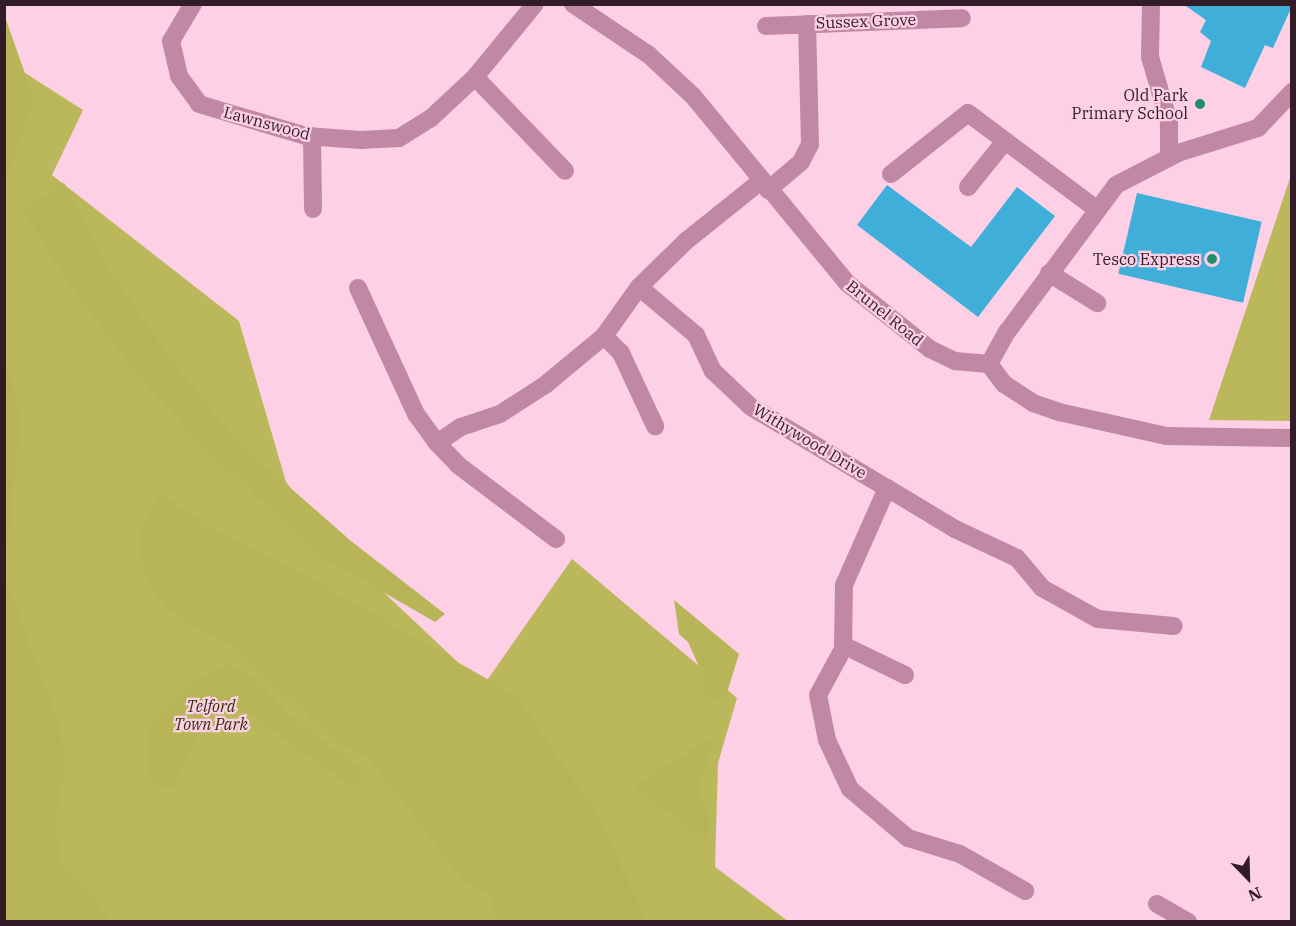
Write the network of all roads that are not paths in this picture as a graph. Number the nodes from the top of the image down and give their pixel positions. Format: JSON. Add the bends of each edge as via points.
{"nodes":[{"id":1,"x":193,"y":4,"type":"edge"},
{"id":2,"x":535,"y":4,"type":"edge"},
{"id":3,"x":573,"y":4,"type":"edge"},
{"id":4,"x":1151,"y":4,"type":"edge"},
{"id":5,"x":962,"y":18,"type":"dead end"},
{"id":6,"x":807,"y":24,"type":"junction"},
{"id":7,"x":766,"y":26,"type":"dead end"},
{"id":8,"x":475,"y":77,"type":"junction"},
{"id":9,"x":1292,"y":92,"type":"edge"},
{"id":10,"x":312,"y":136,"type":"junction"},
{"id":11,"x":1005,"y":141,"type":"junction"},
{"id":12,"x":1169,"y":158,"type":"junction"},
{"id":13,"x":565,"y":171,"type":"dead end"},
{"id":14,"x":891,"y":174,"type":"dead end"},
{"id":15,"x":765,"y":185,"type":"junction"},
{"id":16,"x":968,"y":187,"type":"dead end"},
{"id":17,"x":1095,"y":208,"type":"junction"},
{"id":18,"x":313,"y":209,"type":"dead end"},
{"id":19,"x":1049,"y":273,"type":"junction"},
{"id":20,"x":639,"y":287,"type":"junction"},
{"id":21,"x":358,"y":288,"type":"dead end"},
{"id":22,"x":1097,"y":303,"type":"dead end"},
{"id":23,"x":604,"y":336,"type":"junction"},
{"id":24,"x":989,"y":364,"type":"junction"},
{"id":25,"x":655,"y":426,"type":"dead end"},
{"id":26,"x":1292,"y":438,"type":"edge"},
{"id":27,"x":437,"y":443,"type":"junction"},
{"id":28,"x":887,"y":488,"type":"junction"},
{"id":29,"x":556,"y":538,"type":"dead end"},
{"id":30,"x":1174,"y":626,"type":"dead end"},
{"id":31,"x":843,"y":645,"type":"junction"},
{"id":32,"x":905,"y":675,"type":"dead end"},
{"id":33,"x":1025,"y":891,"type":"dead end"},
{"id":34,"x":1157,"y":904,"type":"dead end"},
{"id":35,"x":1188,"y":921,"type":"edge"}],
"edges":[{"from":1,"to":10,"type":"street","name":"Lawnswood","via":[[171,41],[179,76],[199,104]]},
{"from":2,"to":8,"type":"street","name":"Lawnswood"},
{"from":3,"to":15,"type":"street","name":"Brunel Road","via":[[649,55],[693,96]]},
{"from":4,"to":12,"type":"street","via":[[1150,57],[1168,122]]},
{"from":5,"to":6,"type":"street","name":"Sussex Grove"},
{"from":6,"to":7,"type":"street","name":"Sussex Grove"},
{"from":6,"to":15,"type":"street","name":"Sussex Grove","via":[[810,144],[801,162]]},
{"from":8,"to":10,"type":"street","name":"Lawnswood","via":[[430,119],[399,138]]},
{"from":8,"to":13,"type":"street"},
{"from":9,"to":12,"type":"street","via":[[1258,128]]},
{"from":10,"to":18,"type":"street"},
{"from":11,"to":14,"type":"street","via":[[968,113]]},
{"from":11,"to":16,"type":"street"},
{"from":11,"to":17,"type":"street"},
{"from":12,"to":17,"type":"street","via":[[1125,178]]},
{"from":15,"to":20,"type":"street","via":[[686,241]]},
{"from":15,"to":24,"type":"street","name":"Brunel Road","via":[[847,282],[898,326],[955,361]]},
{"from":17,"to":19,"type":"street"},
{"from":19,"to":22,"type":"street"},
{"from":19,"to":24,"type":"street"},
{"from":20,"to":23,"type":"street"},
{"from":20,"to":28,"type":"street","name":"Withywood Drive","via":[[696,335],[713,371],[751,407]]},
{"from":21,"to":27,"type":"street","via":[[417,414]]},
{"from":23,"to":25,"type":"street","via":[[621,353]]},
{"from":23,"to":27,"type":"street","via":[[545,385],[500,414],[461,427]]},
{"from":24,"to":26,"type":"street","via":[[1004,384],[1033,403],[1059,412],[1166,436]]},
{"from":27,"to":29,"type":"street","via":[[458,465]]},
{"from":28,"to":30,"type":"street","name":"Withywood Drive","via":[[955,529],[1017,558],[1042,588],[1098,619]]},
{"from":28,"to":31,"type":"street","via":[[843,585]]},
{"from":31,"to":32,"type":"street"},
{"from":31,"to":33,"type":"street","via":[[818,695],[827,740],[850,789],[908,838],[960,854]]},
{"from":34,"to":35,"type":"street"}]}
